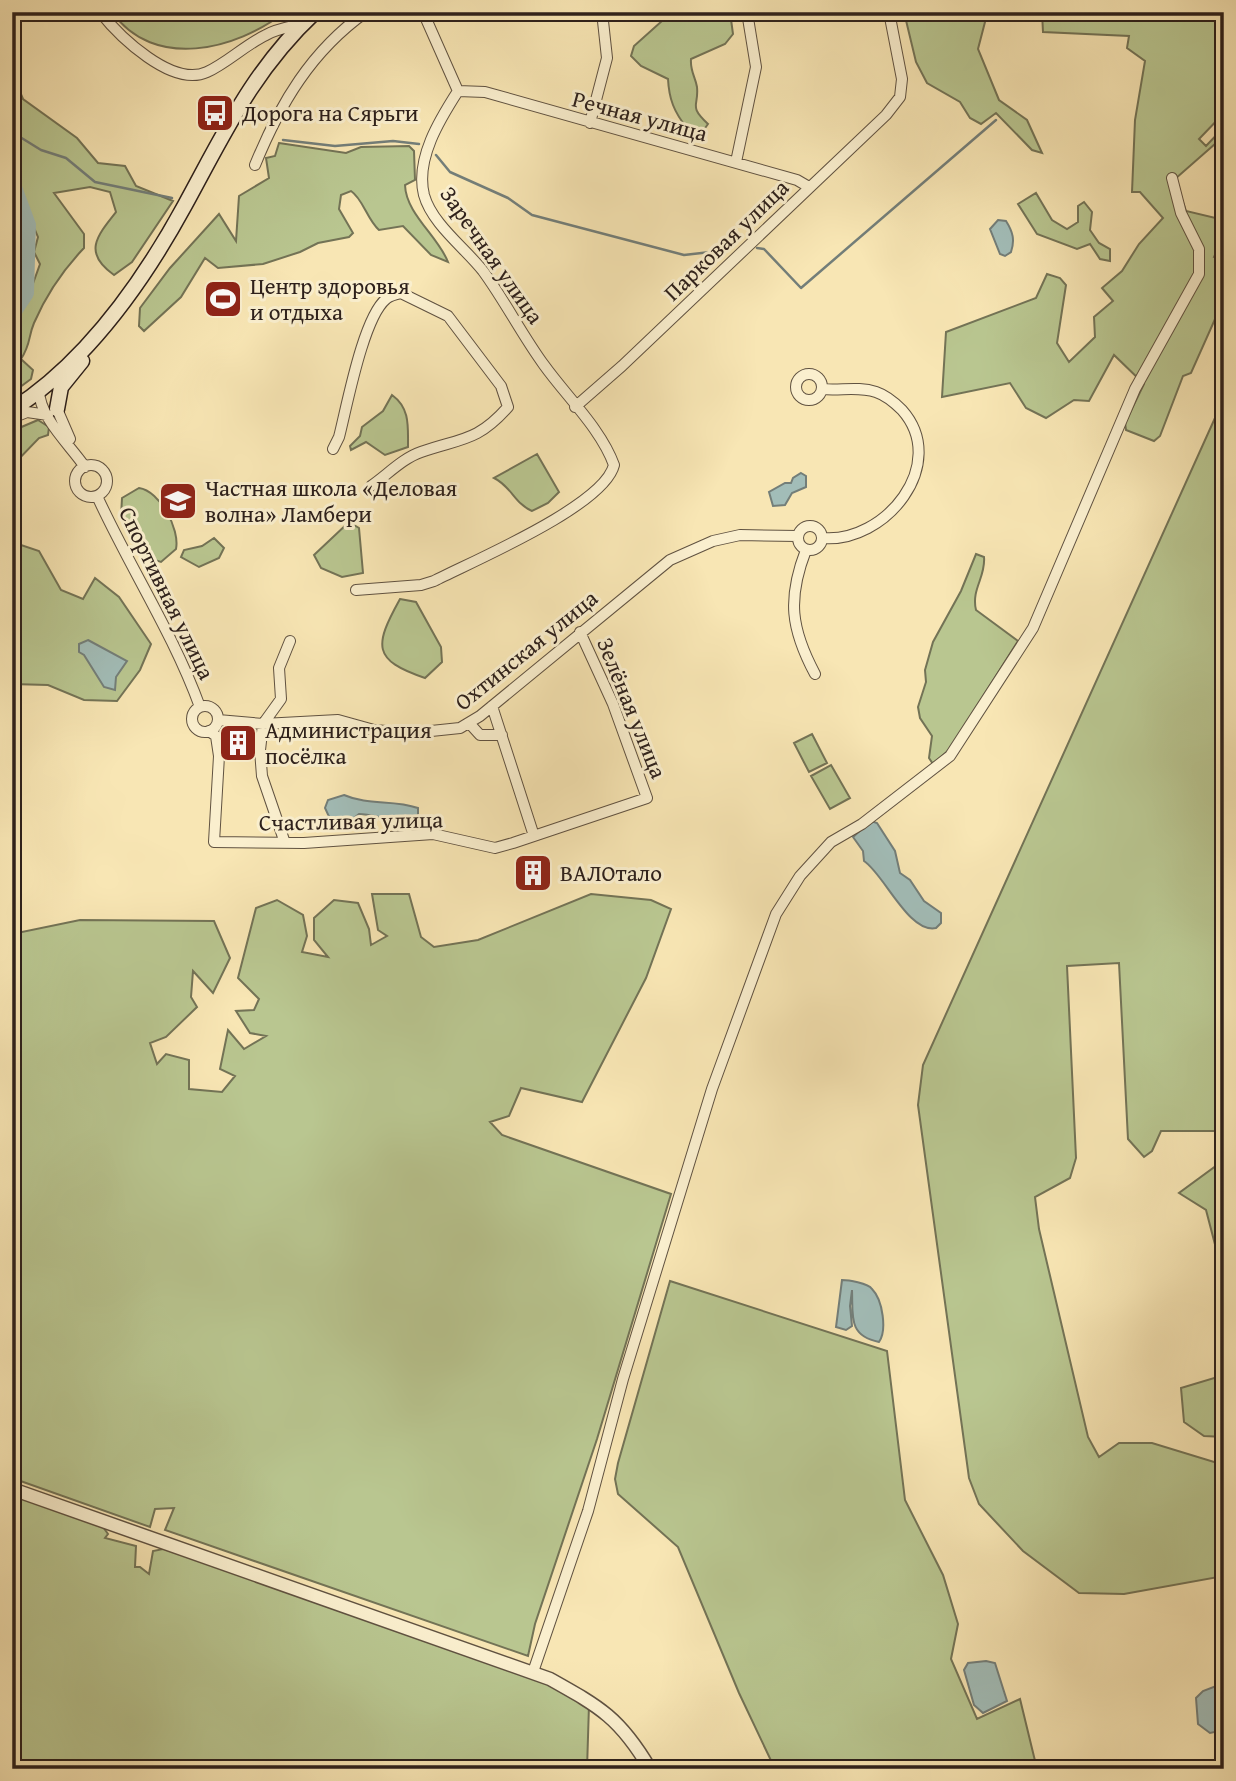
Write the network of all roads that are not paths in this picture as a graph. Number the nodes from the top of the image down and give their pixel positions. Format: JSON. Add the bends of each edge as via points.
{"nodes":[{"id":1,"x":100,"y":12,"type":"edge"},
{"id":2,"x":315,"y":12,"type":"edge"},
{"id":3,"x":366,"y":12,"type":"edge"},
{"id":4,"x":423,"y":12,"type":"edge"},
{"id":5,"x":602,"y":12,"type":"edge"},
{"id":6,"x":747,"y":12,"type":"edge"},
{"id":7,"x":889,"y":12,"type":"edge"},
{"id":8,"x":302,"y":24,"type":"junction"},
{"id":9,"x":458,"y":90,"type":"junction"},
{"id":10,"x":590,"y":123,"type":"junction"},
{"id":11,"x":736,"y":162,"type":"junction"},
{"id":12,"x":255,"y":165,"type":"dead end"},
{"id":13,"x":1172,"y":178,"type":"dead end"},
{"id":14,"x":809,"y":187,"type":"junction"},
{"id":15,"x":104,"y":325,"type":"junction"},
{"id":16,"x":39,"y":390,"type":"junction"},
{"id":17,"x":822,"y":390,"type":"dead end"},
{"id":18,"x":575,"y":407,"type":"junction"},
{"id":19,"x":12,"y":410,"type":"edge"},
{"id":20,"x":52,"y":412,"type":"junction"},
{"id":21,"x":12,"y":418,"type":"edge"},
{"id":22,"x":333,"y":449,"type":"dead end"},
{"id":23,"x":82,"y":463,"type":"junction"},
{"id":24,"x":371,"y":486,"type":"dead end"},
{"id":25,"x":97,"y":496,"type":"junction"},
{"id":26,"x":798,"y":536,"type":"junction"},
{"id":27,"x":822,"y":538,"type":"junction"},
{"id":28,"x":806,"y":550,"type":"junction"},
{"id":29,"x":356,"y":590,"type":"dead end"},
{"id":30,"x":580,"y":632,"type":"junction"},
{"id":31,"x":290,"y":641,"type":"dead end"},
{"id":32,"x":815,"y":674,"type":"dead end"},
{"id":33,"x":492,"y":706,"type":"junction"},
{"id":34,"x":200,"y":707,"type":"junction"},
{"id":35,"x":218,"y":720,"type":"junction"},
{"id":36,"x":263,"y":724,"type":"junction"},
{"id":37,"x":470,"y":724,"type":"junction"},
{"id":38,"x":209,"y":731,"type":"junction"},
{"id":39,"x":502,"y":735,"type":"junction"},
{"id":40,"x":648,"y":799,"type":"joint"},
{"id":41,"x":534,"y":836,"type":"junction"},
{"id":42,"x":285,"y":844,"type":"junction"},
{"id":43,"x":12,"y":1489,"type":"edge"},
{"id":44,"x":534,"y":1672,"type":"junction"},
{"id":45,"x":650,"y":1769,"type":"edge"}],
"edges":[{"from":1,"to":8,"type":"street","via":[[118,35],[139,51],[166,67],[193,75],[206,73],[268,34]]},
{"from":2,"to":8,"type":"main road"},
{"from":3,"to":12,"type":"street","via":[[303,71]]},
{"from":4,"to":9,"type":"street"},
{"from":5,"to":10,"type":"street","via":[[607,58]]},
{"from":6,"to":11,"type":"street","via":[[756,67]]},
{"from":7,"to":14,"type":"street","name":"Парковая улица","via":[[902,79],[900,97]]},
{"from":8,"to":15,"type":"main road","via":[[254,81],[138,283]]},
{"from":9,"to":10,"type":"street","name":"Речная улица","via":[[485,92]]},
{"from":9,"to":18,"type":"street","name":"Заречная улица","via":[[437,124],[429,148],[424,194]]},
{"from":10,"to":11,"type":"street","name":"Речная улица"},
{"from":11,"to":14,"type":"street","name":"Речная улица"},
{"from":13,"to":44,"type":"street","via":[[1181,214],[1199,249],[1199,274],[1135,389],[1033,628],[950,756],[862,824],[831,842],[800,876],[776,914],[712,1089],[623,1379],[588,1511]]},
{"from":14,"to":18,"type":"street","name":"Парковая улица"},
{"from":15,"to":16,"type":"main road"},
{"from":15,"to":20,"type":"main road","via":[[96,345],[61,387]]},
{"from":16,"to":19,"type":"main road"},
{"from":16,"to":20,"type":"main road","via":[[49,394]]},
{"from":17,"to":27,"type":"street","name":"Охтинская улица","via":[[850,388],[887,398],[916,430],[919,447],[915,478],[889,514],[853,535]]},
{"from":18,"to":29,"type":"street","name":"Заречная улица","via":[[605,445],[614,466],[605,484],[545,526],[434,581]]},
{"from":20,"to":21,"type":"street","via":[[27,412]]},
{"from":20,"to":23,"type":"street","name":"Спортивная улица"},
{"from":22,"to":24,"type":"street","via":[[366,333],[387,298],[401,293],[448,316],[501,386],[508,407],[479,433],[408,458]]},
{"from":23,"to":25,"type":"street","name":"Спортивная улица","via":[[76,486],[81,494]]},
{"from":23,"to":25,"type":"street","name":"Спортивная улица","via":[[107,476],[104,491]]},
{"from":25,"to":34,"type":"street","name":"Спортивная улица","via":[[171,635]]},
{"from":26,"to":27,"type":"street","name":"Охтинская улица","via":[[802,529],[814,527]]},
{"from":26,"to":28,"type":"street","via":[[800,547]]},
{"from":26,"to":30,"type":"street","name":"Охтинская улица","via":[[740,535],[693,548],[670,560]]},
{"from":27,"to":28,"type":"street","name":"Охтинская улица","via":[[818,548]]},
{"from":28,"to":32,"type":"street","via":[[794,587],[793,610],[796,633]]},
{"from":30,"to":33,"type":"street","name":"Охтинская улица"},
{"from":30,"to":40,"type":"street","name":"Зелёная улица"},
{"from":31,"to":36,"type":"street","via":[[279,668],[281,699]]},
{"from":33,"to":37,"type":"street","name":"Охтинская улица"},
{"from":33,"to":39,"type":"street"},
{"from":34,"to":35,"type":"street","name":"Спортивная улица","via":[[211,707]]},
{"from":34,"to":38,"type":"street","name":"Спортивная улица","via":[[194,712],[193,724],[202,732]]},
{"from":35,"to":36,"type":"street","name":"Охтинская улица"},
{"from":35,"to":38,"type":"street"},
{"from":36,"to":37,"type":"street","name":"Охтинская улица","via":[[338,720],[374,730],[412,733]]},
{"from":36,"to":42,"type":"street","via":[[262,776]]},
{"from":37,"to":39,"type":"street","via":[[480,735]]},
{"from":38,"to":42,"type":"street","name":"Счастливая улица","via":[[216,736],[219,755],[214,842]]},
{"from":39,"to":41,"type":"street"},
{"from":40,"to":41,"type":"street","name":"Счастливая улица"},
{"from":41,"to":42,"type":"street","name":"Счастливая улица","via":[[495,848],[433,834]]},
{"from":43,"to":44,"type":"street"},
{"from":44,"to":45,"type":"street","via":[[605,1710]]}]}
